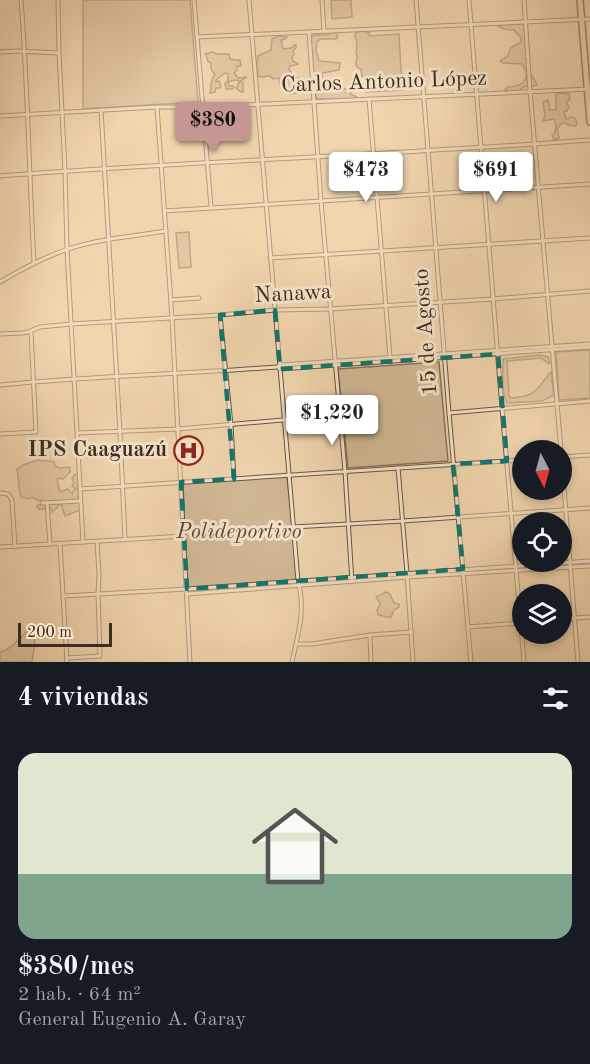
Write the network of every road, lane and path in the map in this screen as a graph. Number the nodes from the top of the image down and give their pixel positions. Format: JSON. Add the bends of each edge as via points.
{"nodes":[{"id":1,"x":21,"y":0,"type":"edge"},
{"id":2,"x":58,"y":0,"type":"edge"},
{"id":3,"x":194,"y":0,"type":"edge"},
{"id":4,"x":249,"y":0,"type":"edge"},
{"id":5,"x":322,"y":0,"type":"edge"},
{"id":6,"x":416,"y":0,"type":"edge"},
{"id":7,"x":469,"y":0,"type":"edge"},
{"id":8,"x":524,"y":0,"type":"edge"},
{"id":9,"x":580,"y":0,"type":"edge"},
{"id":10,"x":590,"y":19,"type":"edge"},
{"id":11,"x":582,"y":20,"type":"junction"},
{"id":12,"x":526,"y":22,"type":"junction"},
{"id":13,"x":471,"y":25,"type":"junction"},
{"id":14,"x":418,"y":27,"type":"junction"},
{"id":15,"x":324,"y":31,"type":"junction"},
{"id":16,"x":309,"y":32,"type":"junction"},
{"id":17,"x":252,"y":35,"type":"junction"},
{"id":18,"x":197,"y":37,"type":"junction"},
{"id":19,"x":25,"y":51,"type":"junction"},
{"id":20,"x":0,"y":52,"type":"edge"},
{"id":21,"x":59,"y":53,"type":"junction"},
{"id":22,"x":589,"y":89,"type":"edge"},
{"id":23,"x":530,"y":91,"type":"junction"},
{"id":24,"x":477,"y":95,"type":"junction"},
{"id":25,"x":423,"y":97,"type":"junction"},
{"id":26,"x":369,"y":99,"type":"junction"},
{"id":27,"x":314,"y":102,"type":"junction"},
{"id":28,"x":258,"y":104,"type":"junction"},
{"id":29,"x":157,"y":107,"type":"junction"},
{"id":30,"x":202,"y":107,"type":"junction"},
{"id":31,"x":101,"y":110,"type":"junction"},
{"id":32,"x":62,"y":112,"type":"junction"},
{"id":33,"x":27,"y":114,"type":"junction"},
{"id":34,"x":0,"y":116,"type":"edge"},
{"id":35,"x":590,"y":122,"type":"edge"},
{"id":36,"x":590,"y":140,"type":"edge"},
{"id":37,"x":535,"y":144,"type":"junction"},
{"id":38,"x":481,"y":148,"type":"junction"},
{"id":39,"x":428,"y":151,"type":"junction"},
{"id":40,"x":373,"y":154,"type":"junction"},
{"id":41,"x":318,"y":158,"type":"junction"},
{"id":42,"x":263,"y":160,"type":"junction"},
{"id":43,"x":207,"y":164,"type":"junction"},
{"id":44,"x":160,"y":166,"type":"junction"},
{"id":45,"x":104,"y":169,"type":"junction"},
{"id":46,"x":65,"y":171,"type":"junction"},
{"id":47,"x":29,"y":174,"type":"junction"},
{"id":48,"x":0,"y":176,"type":"edge"},
{"id":49,"x":590,"y":184,"type":"edge"},
{"id":50,"x":539,"y":188,"type":"junction"},
{"id":51,"x":484,"y":192,"type":"junction"},
{"id":52,"x":431,"y":195,"type":"junction"},
{"id":53,"x":376,"y":198,"type":"junction"},
{"id":54,"x":321,"y":201,"type":"junction"},
{"id":55,"x":267,"y":205,"type":"junction"},
{"id":56,"x":211,"y":208,"type":"junction"},
{"id":57,"x":164,"y":211,"type":"junction"},
{"id":58,"x":166,"y":231,"type":"junction"},
{"id":59,"x":590,"y":238,"type":"edge"},
{"id":60,"x":108,"y":240,"type":"junction"},
{"id":61,"x":543,"y":241,"type":"junction"},
{"id":62,"x":489,"y":245,"type":"junction"},
{"id":63,"x":436,"y":248,"type":"junction"},
{"id":64,"x":67,"y":249,"type":"junction"},
{"id":65,"x":381,"y":252,"type":"junction"},
{"id":66,"x":326,"y":255,"type":"junction"},
{"id":67,"x":270,"y":258,"type":"junction"},
{"id":68,"x":34,"y":263,"type":"junction"},
{"id":69,"x":0,"y":282,"type":"edge"},
{"id":70,"x":590,"y":291,"type":"edge"},
{"id":71,"x":548,"y":295,"type":"junction"},
{"id":72,"x":199,"y":298,"type":"dead end"},
{"id":73,"x":493,"y":299,"type":"junction"},
{"id":74,"x":171,"y":300,"type":"junction"},
{"id":75,"x":440,"y":302,"type":"junction"},
{"id":76,"x":385,"y":305,"type":"junction"},
{"id":77,"x":330,"y":309,"type":"junction"},
{"id":78,"x":275,"y":310,"type":"junction"},
{"id":79,"x":220,"y":315,"type":"junction"},
{"id":80,"x":172,"y":318,"type":"junction"},
{"id":81,"x":114,"y":321,"type":"junction"},
{"id":82,"x":71,"y":324,"type":"junction"},
{"id":83,"x":31,"y":331,"type":"junction"},
{"id":84,"x":0,"y":334,"type":"edge"},
{"id":85,"x":590,"y":346,"type":"edge"},
{"id":86,"x":552,"y":348,"type":"junction"},
{"id":87,"x":498,"y":352,"type":"junction"},
{"id":88,"x":444,"y":356,"type":"junction"},
{"id":89,"x":390,"y":360,"type":"junction"},
{"id":90,"x":335,"y":363,"type":"junction"},
{"id":91,"x":279,"y":367,"type":"junction"},
{"id":92,"x":226,"y":371,"type":"junction"},
{"id":93,"x":175,"y":373,"type":"junction"},
{"id":94,"x":117,"y":376,"type":"junction"},
{"id":95,"x":74,"y":379,"type":"junction"},
{"id":96,"x":34,"y":382,"type":"junction"},
{"id":97,"x":0,"y":385,"type":"edge"},
{"id":98,"x":590,"y":400,"type":"edge"},
{"id":99,"x":557,"y":404,"type":"junction"},
{"id":100,"x":502,"y":408,"type":"junction"},
{"id":101,"x":449,"y":413,"type":"junction"},
{"id":102,"x":340,"y":415,"type":"junction"},
{"id":103,"x":284,"y":420,"type":"junction"},
{"id":104,"x":231,"y":425,"type":"junction"},
{"id":105,"x":178,"y":429,"type":"junction"},
{"id":106,"x":120,"y":432,"type":"junction"},
{"id":107,"x":78,"y":433,"type":"junction"},
{"id":108,"x":0,"y":434,"type":"edge"},
{"id":109,"x":560,"y":440,"type":"edge"},
{"id":110,"x":590,"y":455,"type":"edge"},
{"id":111,"x":572,"y":456,"type":"edge"},
{"id":112,"x":507,"y":461,"type":"junction"},
{"id":113,"x":512,"y":461,"type":"edge"},
{"id":114,"x":453,"y":464,"type":"junction"},
{"id":115,"x":398,"y":468,"type":"junction"},
{"id":116,"x":345,"y":471,"type":"junction"},
{"id":117,"x":289,"y":475,"type":"junction"},
{"id":118,"x":234,"y":478,"type":"junction"},
{"id":119,"x":181,"y":482,"type":"junction"},
{"id":120,"x":123,"y":486,"type":"junction"},
{"id":121,"x":80,"y":489,"type":"junction"},
{"id":122,"x":0,"y":493,"type":"edge"},
{"id":123,"x":565,"y":500,"type":"edge"},
{"id":124,"x":80,"y":501,"type":"junction"},
{"id":125,"x":42,"y":503,"type":"dead end"},
{"id":126,"x":47,"y":503,"type":"junction"},
{"id":127,"x":590,"y":508,"type":"edge"},
{"id":128,"x":566,"y":510,"type":"junction"},
{"id":129,"x":511,"y":514,"type":"junction"},
{"id":130,"x":459,"y":518,"type":"junction"},
{"id":131,"x":403,"y":522,"type":"junction"},
{"id":132,"x":348,"y":524,"type":"junction"},
{"id":133,"x":293,"y":527,"type":"junction"},
{"id":134,"x":512,"y":528,"type":"edge"},
{"id":135,"x":184,"y":536,"type":"junction"},
{"id":136,"x":125,"y":540,"type":"junction"},
{"id":137,"x":98,"y":542,"type":"junction"},
{"id":138,"x":83,"y":543,"type":"junction"},
{"id":139,"x":50,"y":544,"type":"junction"},
{"id":140,"x":60,"y":544,"type":"junction"},
{"id":141,"x":15,"y":546,"type":"junction"},
{"id":142,"x":0,"y":548,"type":"edge"},
{"id":143,"x":590,"y":564,"type":"edge"},
{"id":144,"x":572,"y":565,"type":"edge"},
{"id":145,"x":512,"y":569,"type":"edge"},
{"id":146,"x":464,"y":572,"type":"junction"},
{"id":147,"x":572,"y":572,"type":"edge"},
{"id":148,"x":408,"y":575,"type":"junction"},
{"id":149,"x":352,"y":579,"type":"junction"},
{"id":150,"x":298,"y":583,"type":"junction"},
{"id":151,"x":187,"y":589,"type":"junction"},
{"id":152,"x":98,"y":594,"type":"junction"},
{"id":153,"x":187,"y":594,"type":"junction"},
{"id":154,"x":64,"y":596,"type":"junction"},
{"id":155,"x":590,"y":617,"type":"edge"},
{"id":156,"x":572,"y":618,"type":"edge"},
{"id":157,"x":575,"y":618,"type":"junction"},
{"id":158,"x":512,"y":624,"type":"edge"},
{"id":159,"x":468,"y":627,"type":"junction"},
{"id":160,"x":412,"y":632,"type":"junction"},
{"id":161,"x":370,"y":635,"type":"junction"},
{"id":162,"x":296,"y":644,"type":"junction"},
{"id":163,"x":523,"y":644,"type":"edge"},
{"id":164,"x":67,"y":660,"type":"edge"},
{"id":165,"x":190,"y":662,"type":"edge"},
{"id":166,"x":292,"y":662,"type":"edge"},
{"id":167,"x":371,"y":662,"type":"edge"},
{"id":168,"x":413,"y":662,"type":"edge"},
{"id":169,"x":471,"y":662,"type":"edge"},
{"id":170,"x":524,"y":662,"type":"edge"},
{"id":171,"x":578,"y":662,"type":"edge"}],
"edges":[{"from":1,"to":19,"type":"street"},
{"from":2,"to":21,"type":"street"},
{"from":3,"to":18,"type":"street"},
{"from":4,"to":17,"type":"street"},
{"from":5,"to":15,"type":"street"},
{"from":6,"to":14,"type":"street","name":"15 de Agosto"},
{"from":7,"to":13,"type":"street"},
{"from":8,"to":12,"type":"street"},
{"from":9,"to":11,"type":"highway"},
{"from":10,"to":11,"type":"street"},
{"from":11,"to":12,"type":"street"},
{"from":11,"to":22,"type":"highway"},
{"from":12,"to":13,"type":"street"},
{"from":12,"to":23,"type":"street"},
{"from":13,"to":14,"type":"street"},
{"from":13,"to":24,"type":"street"},
{"from":14,"to":15,"type":"street"},
{"from":14,"to":25,"type":"street","name":"15 de Agosto"},
{"from":15,"to":16,"type":"street"},
{"from":16,"to":17,"type":"street"},
{"from":16,"to":27,"type":"street"},
{"from":17,"to":18,"type":"street"},
{"from":17,"to":28,"type":"street"},
{"from":18,"to":30,"type":"street"},
{"from":19,"to":20,"type":"street"},
{"from":19,"to":21,"type":"street"},
{"from":19,"to":33,"type":"street"},
{"from":21,"to":32,"type":"street"},
{"from":22,"to":23,"type":"street","name":"Carlos Antonio López"},
{"from":22,"to":35,"type":"highway"},
{"from":23,"to":24,"type":"street","name":"Carlos Antonio López"},
{"from":23,"to":37,"type":"street"},
{"from":24,"to":25,"type":"street","name":"Carlos Antonio López"},
{"from":24,"to":38,"type":"street"},
{"from":25,"to":26,"type":"street","name":"Carlos Antonio López"},
{"from":25,"to":39,"type":"street","name":"15 de Agosto"},
{"from":26,"to":27,"type":"street","name":"Carlos Antonio López"},
{"from":26,"to":40,"type":"street"},
{"from":27,"to":28,"type":"street","name":"Carlos Antonio López"},
{"from":27,"to":41,"type":"street"},
{"from":28,"to":30,"type":"street","name":"Carlos Antonio López"},
{"from":28,"to":42,"type":"street"},
{"from":29,"to":30,"type":"street","name":"Carlos Antonio López"},
{"from":29,"to":31,"type":"street","name":"Carlos Antonio López"},
{"from":29,"to":44,"type":"street"},
{"from":30,"to":43,"type":"street"},
{"from":31,"to":32,"type":"street","name":"Carlos Antonio López"},
{"from":31,"to":45,"type":"street"},
{"from":32,"to":33,"type":"street","name":"Carlos Antonio López"},
{"from":32,"to":46,"type":"street"},
{"from":33,"to":34,"type":"street","name":"Carlos Antonio López"},
{"from":33,"to":47,"type":"street"},
{"from":36,"to":37,"type":"street"},
{"from":37,"to":38,"type":"street"},
{"from":37,"to":50,"type":"street"},
{"from":38,"to":39,"type":"street"},
{"from":38,"to":51,"type":"street"},
{"from":39,"to":40,"type":"street"},
{"from":39,"to":52,"type":"street","name":"15 de Agosto"},
{"from":40,"to":41,"type":"street"},
{"from":40,"to":53,"type":"street"},
{"from":41,"to":42,"type":"street"},
{"from":41,"to":54,"type":"street"},
{"from":42,"to":43,"type":"street"},
{"from":42,"to":55,"type":"street"},
{"from":43,"to":44,"type":"street"},
{"from":43,"to":56,"type":"street"},
{"from":44,"to":45,"type":"street"},
{"from":44,"to":57,"type":"street"},
{"from":45,"to":46,"type":"street"},
{"from":45,"to":60,"type":"street"},
{"from":46,"to":47,"type":"street"},
{"from":46,"to":64,"type":"street"},
{"from":47,"to":48,"type":"street"},
{"from":47,"to":68,"type":"street"},
{"from":49,"to":50,"type":"street"},
{"from":50,"to":51,"type":"street"},
{"from":50,"to":61,"type":"street"},
{"from":51,"to":52,"type":"street"},
{"from":51,"to":62,"type":"street"},
{"from":52,"to":53,"type":"street"},
{"from":52,"to":63,"type":"street","name":"15 de Agosto"},
{"from":53,"to":54,"type":"street"},
{"from":53,"to":65,"type":"street"},
{"from":54,"to":55,"type":"street"},
{"from":54,"to":66,"type":"street"},
{"from":55,"to":56,"type":"street"},
{"from":55,"to":67,"type":"street"},
{"from":56,"to":57,"type":"street"},
{"from":57,"to":58,"type":"street"},
{"from":58,"to":60,"type":"street"},
{"from":58,"to":74,"type":"street"},
{"from":59,"to":61,"type":"street"},
{"from":60,"to":64,"type":"street"},
{"from":60,"to":81,"type":"street"},
{"from":61,"to":62,"type":"street"},
{"from":61,"to":71,"type":"street"},
{"from":62,"to":63,"type":"street"},
{"from":62,"to":73,"type":"street"},
{"from":63,"to":65,"type":"street"},
{"from":63,"to":75,"type":"street","name":"15 de Agosto"},
{"from":64,"to":68,"type":"street"},
{"from":64,"to":82,"type":"street"},
{"from":65,"to":66,"type":"street"},
{"from":65,"to":76,"type":"street"},
{"from":66,"to":67,"type":"street"},
{"from":66,"to":77,"type":"street"},
{"from":67,"to":78,"type":"street"},
{"from":68,"to":69,"type":"street"},
{"from":70,"to":71,"type":"street","name":"Nanawa"},
{"from":71,"to":73,"type":"street","name":"Nanawa"},
{"from":71,"to":86,"type":"street"},
{"from":72,"to":74,"type":"street"},
{"from":73,"to":75,"type":"street","name":"Nanawa"},
{"from":73,"to":87,"type":"street"},
{"from":74,"to":80,"type":"street"},
{"from":75,"to":76,"type":"street","name":"Nanawa"},
{"from":75,"to":88,"type":"street","name":"15 de Agosto"},
{"from":76,"to":77,"type":"street","name":"Nanawa"},
{"from":76,"to":89,"type":"street"},
{"from":77,"to":78,"type":"street","name":"Nanawa"},
{"from":77,"to":90,"type":"street"},
{"from":78,"to":79,"type":"street","name":"Nanawa"},
{"from":78,"to":91,"type":"street"},
{"from":79,"to":80,"type":"street","name":"Nanawa"},
{"from":79,"to":92,"type":"street"},
{"from":80,"to":81,"type":"street","name":"Nanawa"},
{"from":80,"to":93,"type":"street"},
{"from":81,"to":82,"type":"street","name":"Nanawa"},
{"from":81,"to":94,"type":"street"},
{"from":82,"to":83,"type":"street","name":"Nanawa"},
{"from":82,"to":95,"type":"street"},
{"from":83,"to":84,"type":"street","name":"Nanawa"},
{"from":83,"to":96,"type":"street"},
{"from":85,"to":86,"type":"street"},
{"from":86,"to":87,"type":"street"},
{"from":86,"to":99,"type":"street"},
{"from":87,"to":88,"type":"street"},
{"from":87,"to":100,"type":"street"},
{"from":88,"to":89,"type":"street"},
{"from":88,"to":101,"type":"street","name":"15 de Agosto"},
{"from":89,"to":90,"type":"street"},
{"from":90,"to":91,"type":"street"},
{"from":90,"to":102,"type":"street"},
{"from":91,"to":92,"type":"street"},
{"from":91,"to":103,"type":"street"},
{"from":92,"to":93,"type":"street"},
{"from":92,"to":104,"type":"street"},
{"from":93,"to":94,"type":"street"},
{"from":93,"to":105,"type":"street"},
{"from":94,"to":95,"type":"street"},
{"from":94,"to":106,"type":"street"},
{"from":95,"to":96,"type":"street"},
{"from":95,"to":107,"type":"street"},
{"from":96,"to":97,"type":"street"},
{"from":96,"to":108,"type":"street","via":[[36,432]]},
{"from":98,"to":99,"type":"street"},
{"from":99,"to":100,"type":"street"},
{"from":99,"to":109,"type":"street"},
{"from":100,"to":101,"type":"street"},
{"from":100,"to":112,"type":"street"},
{"from":101,"to":114,"type":"street","name":"15 de Agosto"},
{"from":102,"to":103,"type":"street"},
{"from":102,"to":116,"type":"street"},
{"from":103,"to":104,"type":"street"},
{"from":103,"to":117,"type":"street"},
{"from":104,"to":105,"type":"street"},
{"from":104,"to":118,"type":"street"},
{"from":105,"to":106,"type":"street"},
{"from":105,"to":119,"type":"street"},
{"from":106,"to":107,"type":"street"},
{"from":106,"to":120,"type":"street"},
{"from":107,"to":121,"type":"street"},
{"from":110,"to":111,"type":"street"},
{"from":112,"to":113,"type":"street"},
{"from":112,"to":114,"type":"street"},
{"from":112,"to":129,"type":"street"},
{"from":114,"to":115,"type":"street"},
{"from":114,"to":130,"type":"street","name":"15 de Agosto"},
{"from":115,"to":116,"type":"street"},
{"from":115,"to":131,"type":"street"},
{"from":116,"to":117,"type":"street"},
{"from":116,"to":132,"type":"street"},
{"from":117,"to":118,"type":"street"},
{"from":117,"to":133,"type":"street"},
{"from":118,"to":119,"type":"street"},
{"from":119,"to":120,"type":"street"},
{"from":119,"to":135,"type":"street"},
{"from":120,"to":121,"type":"street"},
{"from":120,"to":136,"type":"street"},
{"from":121,"to":124,"type":"street"},
{"from":122,"to":141,"type":"street","via":[[8,494],[12,500]]},
{"from":123,"to":128,"type":"street"},
{"from":124,"to":126,"type":"street"},
{"from":124,"to":138,"type":"street"},
{"from":125,"to":126,"type":"street"},
{"from":126,"to":139,"type":"street"},
{"from":127,"to":128,"type":"street"},
{"from":128,"to":129,"type":"street"},
{"from":129,"to":130,"type":"street"},
{"from":129,"to":134,"type":"street"},
{"from":130,"to":131,"type":"street"},
{"from":130,"to":146,"type":"street","name":"15 de Agosto"},
{"from":131,"to":132,"type":"street"},
{"from":131,"to":148,"type":"street"},
{"from":132,"to":133,"type":"street"},
{"from":132,"to":149,"type":"street"},
{"from":133,"to":150,"type":"street"},
{"from":135,"to":136,"type":"street"},
{"from":135,"to":151,"type":"street"},
{"from":136,"to":137,"type":"street"},
{"from":137,"to":138,"type":"street"},
{"from":137,"to":152,"type":"street"},
{"from":138,"to":140,"type":"street"},
{"from":139,"to":140,"type":"street"},
{"from":139,"to":141,"type":"street"},
{"from":140,"to":154,"type":"street"},
{"from":141,"to":142,"type":"street"},
{"from":143,"to":144,"type":"street"},
{"from":145,"to":146,"type":"street"},
{"from":146,"to":148,"type":"street"},
{"from":146,"to":159,"type":"street","name":"15 de Agosto"},
{"from":147,"to":157,"type":"street"},
{"from":148,"to":149,"type":"street"},
{"from":148,"to":160,"type":"street"},
{"from":149,"to":150,"type":"street"},
{"from":150,"to":151,"type":"street"},
{"from":150,"to":153,"type":"street"},
{"from":150,"to":162,"type":"street","via":[[302,615]]},
{"from":151,"to":152,"type":"street"},
{"from":151,"to":153,"type":"street"},
{"from":152,"to":154,"type":"street"},
{"from":152,"to":164,"type":"street","via":[[100,656]]},
{"from":153,"to":165,"type":"street"},
{"from":154,"to":164,"type":"street"},
{"from":155,"to":157,"type":"street"},
{"from":156,"to":157,"type":"street"},
{"from":157,"to":171,"type":"street"},
{"from":158,"to":159,"type":"street"},
{"from":159,"to":169,"type":"street","name":"15 de Agosto"},
{"from":160,"to":161,"type":"street"},
{"from":160,"to":168,"type":"street"},
{"from":161,"to":162,"type":"street"},
{"from":161,"to":167,"type":"street"},
{"from":162,"to":166,"type":"street"},
{"from":163,"to":170,"type":"street"}]}
